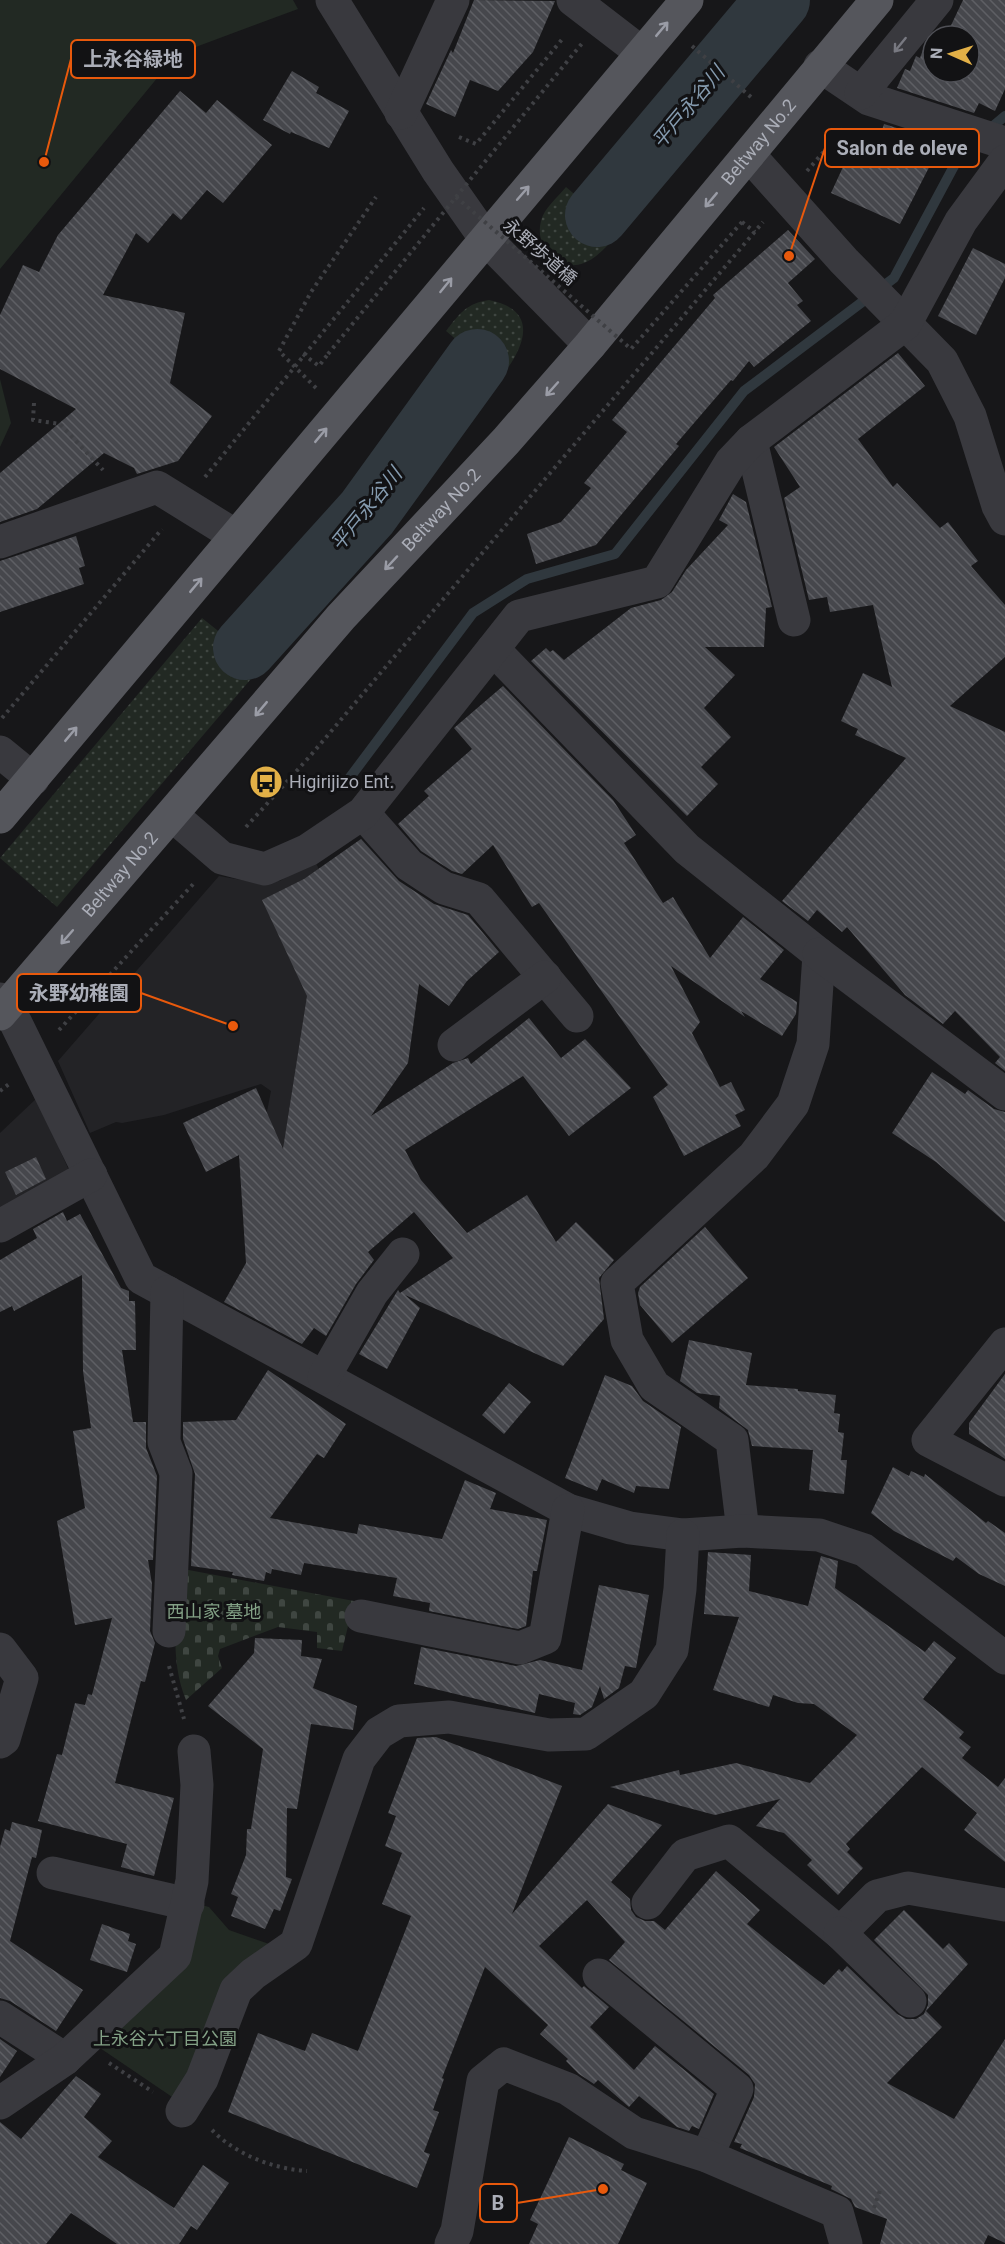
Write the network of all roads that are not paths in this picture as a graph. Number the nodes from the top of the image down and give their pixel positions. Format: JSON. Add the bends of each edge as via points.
{"nodes":[{"id":1,"x":332,"y":0,"type":"edge"},
{"id":2,"x":453,"y":0,"type":"edge"},
{"id":3,"x":687,"y":0,"type":"edge"},
{"id":4,"x":878,"y":0,"type":"edge"},
{"id":5,"x":937,"y":0,"type":"edge"},
{"id":6,"x":581,"y":17,"type":"edge"},
{"id":7,"x":642,"y":53,"type":"junction"},
{"id":8,"x":820,"y":66,"type":"junction"},
{"id":9,"x":865,"y":96,"type":"junction"},
{"id":10,"x":401,"y":113,"type":"junction"},
{"id":11,"x":1001,"y":147,"type":"edge"},
{"id":12,"x":750,"y":156,"type":"junction"},
{"id":13,"x":485,"y":238,"type":"junction"},
{"id":14,"x":901,"y":321,"type":"junction"},
{"id":15,"x":590,"y":345,"type":"junction"},
{"id":16,"x":751,"y":441,"type":"junction"},
{"id":17,"x":1005,"y":519,"type":"edge"},
{"id":18,"x":236,"y":537,"type":"junction"},
{"id":19,"x":0,"y":542,"type":"edge"},
{"id":20,"x":794,"y":620,"type":"dead end"},
{"id":21,"x":493,"y":649,"type":"junction"},
{"id":22,"x":0,"y":752,"type":"edge"},
{"id":23,"x":33,"y":779,"type":"junction"},
{"id":24,"x":363,"y":813,"type":"junction"},
{"id":25,"x":172,"y":815,"type":"junction"},
{"id":26,"x":0,"y":817,"type":"edge"},
{"id":27,"x":819,"y":954,"type":"junction"},
{"id":28,"x":545,"y":977,"type":"junction"},
{"id":29,"x":2,"y":1006,"type":"edge"},
{"id":30,"x":577,"y":1016,"type":"dead end"},
{"id":31,"x":454,"y":1045,"type":"dead end"},
{"id":32,"x":1005,"y":1094,"type":"edge"},
{"id":33,"x":91,"y":1175,"type":"junction"},
{"id":34,"x":0,"y":1226,"type":"edge"},
{"id":35,"x":403,"y":1254,"type":"dead end"},
{"id":36,"x":167,"y":1292,"type":"junction"},
{"id":37,"x":1005,"y":1344,"type":"edge"},
{"id":38,"x":324,"y":1377,"type":"junction"},
{"id":39,"x":1005,"y":1480,"type":"edge"},
{"id":40,"x":568,"y":1510,"type":"junction"},
{"id":41,"x":743,"y":1531,"type":"junction"},
{"id":42,"x":683,"y":1535,"type":"junction"},
{"id":43,"x":362,"y":1616,"type":"dead end"},
{"id":44,"x":169,"y":1630,"type":"road end"},
{"id":45,"x":0,"y":1649,"type":"edge"},
{"id":46,"x":1005,"y":1658,"type":"edge"},
{"id":47,"x":0,"y":1742,"type":"edge"},
{"id":48,"x":194,"y":1751,"type":"road end"},
{"id":49,"x":53,"y":1873,"type":"dead end"},
{"id":50,"x":648,"y":1903,"type":"dead end"},
{"id":51,"x":188,"y":1904,"type":"junction"},
{"id":52,"x":1005,"y":1905,"type":"edge"},
{"id":53,"x":840,"y":1933,"type":"junction"},
{"id":54,"x":599,"y":1975,"type":"dead end"},
{"id":55,"x":910,"y":2001,"type":"dead end"},
{"id":56,"x":0,"y":2017,"type":"edge"},
{"id":57,"x":65,"y":2059,"type":"junction"},
{"id":58,"x":0,"y":2103,"type":"edge"},
{"id":59,"x":196,"y":2119,"type":"road end"},
{"id":60,"x":707,"y":2156,"type":"junction"},
{"id":61,"x":451,"y":2244,"type":"edge"},
{"id":62,"x":846,"y":2244,"type":"edge"}],
"edges":[{"from":1,"to":10,"type":"street"},
{"from":2,"to":10,"type":"street"},
{"from":7,"to":3,"type":"main road","one_way":true},
{"from":4,"to":8,"type":"main road","name":"Beltway No.2"},
{"from":5,"to":9,"type":"street","one_way":true},
{"from":6,"to":7,"type":"street"},
{"from":13,"to":7,"type":"main road","one_way":true},
{"from":8,"to":9,"type":"street"},
{"from":8,"to":12,"type":"main road","name":"Beltway No.2"},
{"from":9,"to":11,"type":"street"},
{"from":10,"to":13,"type":"street"},
{"from":11,"to":14,"type":"street"},
{"from":12,"to":14,"type":"street"},
{"from":12,"to":15,"type":"main road","name":"Beltway No.2","one_way":true},
{"from":13,"to":15,"type":"street"},
{"from":18,"to":13,"type":"main road","one_way":true},
{"from":14,"to":16,"type":"street"},
{"from":14,"to":17,"type":"street","via":[[942,361],[952,380],[970,416]]},
{"from":15,"to":25,"type":"main road","name":"Beltway No.2","one_way":true,"via":[[341,617]]},
{"from":16,"to":20,"type":"street"},
{"from":16,"to":21,"type":"street","via":[[731,462],[657,582],[519,616]]},
{"from":18,"to":19,"type":"street","via":[[157,487]]},
{"from":23,"to":18,"type":"main road","one_way":true},
{"from":21,"to":24,"type":"street"},
{"from":21,"to":27,"type":"street","via":[[687,849]]},
{"from":22,"to":23,"type":"street"},
{"from":23,"to":26,"type":"main road"},
{"from":24,"to":25,"type":"street","via":[[308,850],[265,869],[219,856]]},
{"from":24,"to":28,"type":"street","via":[[409,865],[444,888],[479,899]]},
{"from":25,"to":29,"type":"main road","name":"Beltway No.2","one_way":true},
{"from":27,"to":32,"type":"street"},
{"from":27,"to":41,"type":"street","via":[[813,1044],[793,1104],[754,1156],[617,1283],[627,1340],[654,1386],[732,1440]]},
{"from":28,"to":30,"type":"street"},
{"from":28,"to":31,"type":"street"},
{"from":29,"to":33,"type":"street","via":[[33,1058]]},
{"from":33,"to":34,"type":"street"},
{"from":33,"to":36,"type":"street","via":[[141,1278]]},
{"from":35,"to":38,"type":"street","via":[[372,1293]]},
{"from":36,"to":38,"type":"street"},
{"from":36,"to":44,"type":"street","via":[[164,1442],[176,1473]]},
{"from":37,"to":39,"type":"street","via":[[928,1440]]},
{"from":38,"to":40,"type":"street"},
{"from":40,"to":42,"type":"street","via":[[630,1528]]},
{"from":40,"to":43,"type":"street","via":[[545,1638],[520,1648]]},
{"from":41,"to":42,"type":"street"},
{"from":41,"to":46,"type":"street","via":[[819,1535],[864,1550]]},
{"from":42,"to":59,"type":"street","via":[[672,1650],[644,1694],[586,1734],[549,1735],[449,1717],[399,1720],[379,1733],[359,1759],[296,1944],[237,1990],[202,2079]]},
{"from":45,"to":47,"type":"street","via":[[22,1678]]},
{"from":48,"to":51,"type":"street","via":[[197,1785]]},
{"from":49,"to":51,"type":"street"},
{"from":50,"to":53,"type":"street","via":[[686,1855],[729,1841]]},
{"from":51,"to":57,"type":"street","via":[[175,1956]]},
{"from":52,"to":53,"type":"street","via":[[908,1888],[877,1896]]},
{"from":53,"to":55,"type":"street"},
{"from":54,"to":60,"type":"street","via":[[737,2089]]},
{"from":56,"to":57,"type":"street"},
{"from":57,"to":58,"type":"street"},
{"from":60,"to":61,"type":"street","via":[[634,2133],[568,2089],[504,2064],[483,2081],[457,2231]]},
{"from":60,"to":62,"type":"street","via":[[837,2212]]}]}
